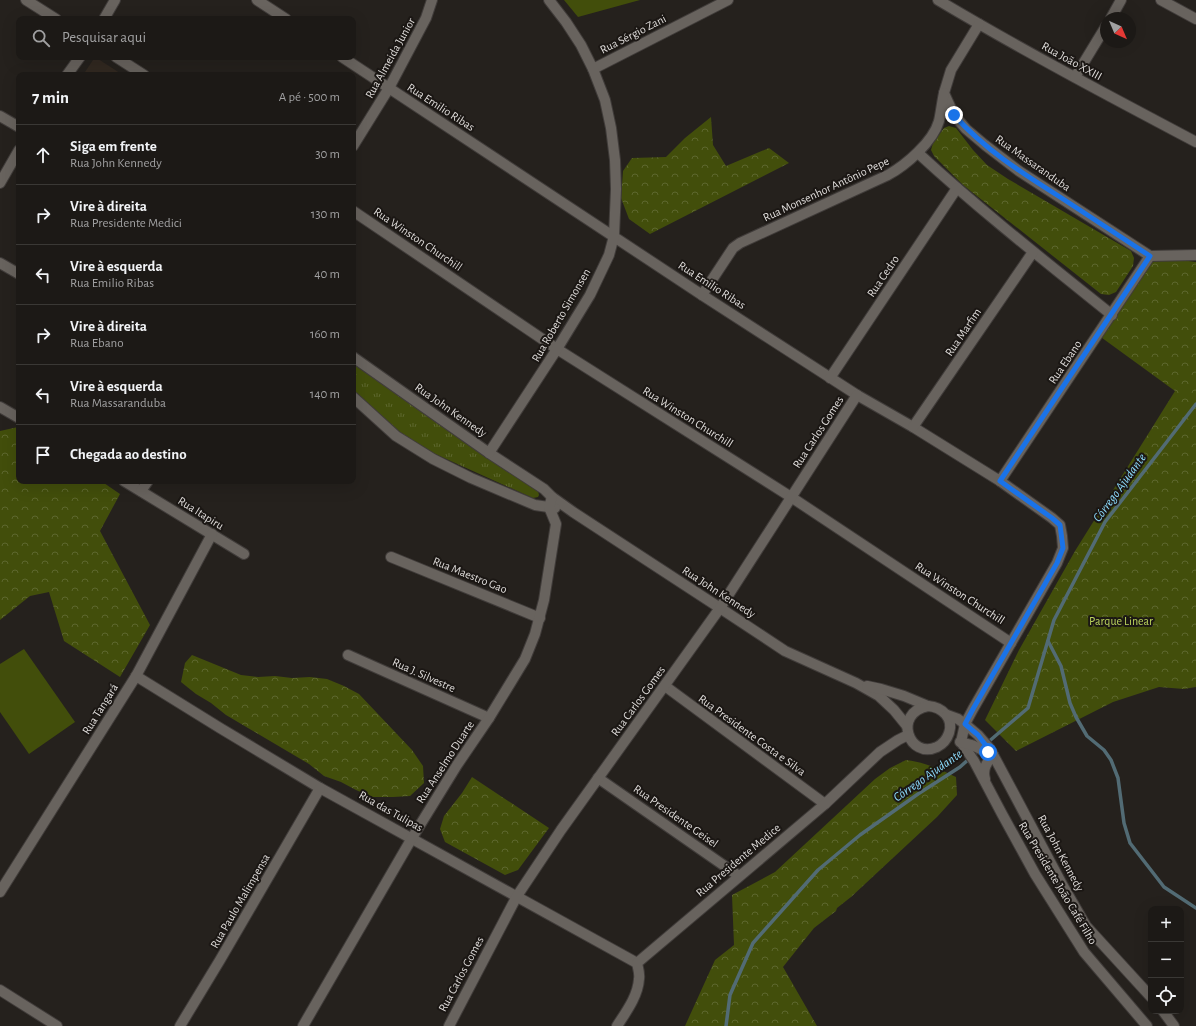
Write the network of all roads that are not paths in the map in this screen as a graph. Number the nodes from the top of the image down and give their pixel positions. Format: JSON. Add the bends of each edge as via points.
{"nodes":[{"id":1,"x":26,"y":0,"type":"edge"},
{"id":2,"x":115,"y":0,"type":"edge"},
{"id":3,"x":257,"y":0,"type":"edge"},
{"id":4,"x":432,"y":0,"type":"edge"},
{"id":5,"x":549,"y":0,"type":"edge"},
{"id":6,"x":728,"y":0,"type":"edge"},
{"id":7,"x":938,"y":0,"type":"edge"},
{"id":8,"x":1121,"y":0,"type":"edge"},
{"id":9,"x":1162,"y":0,"type":"edge"},
{"id":10,"x":1114,"y":12,"type":"edge"},
{"id":11,"x":51,"y":16,"type":"edge"},
{"id":12,"x":106,"y":16,"type":"edge"},
{"id":13,"x":281,"y":16,"type":"edge"},
{"id":14,"x":1196,"y":19,"type":"edge"},
{"id":15,"x":979,"y":24,"type":"junction"},
{"id":16,"x":1100,"y":36,"type":"edge"},
{"id":17,"x":78,"y":60,"type":"edge"},
{"id":18,"x":121,"y":60,"type":"edge"},
{"id":19,"x":347,"y":60,"type":"edge"},
{"id":20,"x":594,"y":70,"type":"junction"},
{"id":21,"x":70,"y":72,"type":"edge"},
{"id":22,"x":139,"y":72,"type":"edge"},
{"id":23,"x":1075,"y":77,"type":"junction"},
{"id":24,"x":390,"y":88,"type":"junction"},
{"id":25,"x":944,"y":93,"type":"junction"},
{"id":26,"x":0,"y":116,"type":"edge"},
{"id":27,"x":16,"y":124,"type":"edge"},
{"id":28,"x":356,"y":141,"type":"edge"},
{"id":29,"x":1196,"y":142,"type":"edge"},
{"id":30,"x":918,"y":153,"type":"junction"},
{"id":31,"x":16,"y":155,"type":"edge"},
{"id":32,"x":0,"y":183,"type":"edge"},
{"id":33,"x":957,"y":188,"type":"junction"},
{"id":34,"x":356,"y":213,"type":"edge"},
{"id":35,"x":614,"y":236,"type":"junction"},
{"id":36,"x":1033,"y":252,"type":"junction"},
{"id":37,"x":1196,"y":255,"type":"edge"},
{"id":38,"x":1150,"y":256,"type":"junction"},
{"id":39,"x":0,"y":263,"type":"edge"},
{"id":40,"x":16,"y":272,"type":"edge"},
{"id":41,"x":702,"y":295,"type":"junction"},
{"id":42,"x":1112,"y":314,"type":"junction"},
{"id":43,"x":557,"y":349,"type":"junction"},
{"id":44,"x":356,"y":359,"type":"edge"},
{"id":45,"x":830,"y":378,"type":"junction"},
{"id":46,"x":857,"y":395,"type":"junction"},
{"id":47,"x":356,"y":400,"type":"edge"},
{"id":48,"x":0,"y":407,"type":"edge"},
{"id":49,"x":16,"y":416,"type":"edge"},
{"id":50,"x":913,"y":427,"type":"junction"},
{"id":51,"x":489,"y":453,"type":"junction"},
{"id":52,"x":1000,"y":481,"type":"junction"},
{"id":53,"x":129,"y":484,"type":"edge"},
{"id":54,"x":146,"y":484,"type":"edge"},
{"id":55,"x":141,"y":491,"type":"junction"},
{"id":56,"x":552,"y":497,"type":"junction"},
{"id":57,"x":791,"y":497,"type":"junction"},
{"id":58,"x":549,"y":507,"type":"junction"},
{"id":59,"x":573,"y":512,"type":"junction"},
{"id":60,"x":212,"y":534,"type":"junction"},
{"id":61,"x":244,"y":554,"type":"dead end"},
{"id":62,"x":391,"y":557,"type":"dead end"},
{"id":63,"x":720,"y":608,"type":"junction"},
{"id":64,"x":540,"y":618,"type":"junction"},
{"id":65,"x":1011,"y":643,"type":"junction"},
{"id":66,"x":348,"y":655,"type":"dead end"},
{"id":67,"x":136,"y":676,"type":"junction"},
{"id":68,"x":856,"y":683,"type":"junction"},
{"id":69,"x":665,"y":686,"type":"junction"},
{"id":70,"x":928,"y":706,"type":"junction"},
{"id":71,"x":947,"y":715,"type":"junction"},
{"id":72,"x":489,"y":718,"type":"junction"},
{"id":73,"x":965,"y":724,"type":"junction"},
{"id":74,"x":908,"y":731,"type":"junction"},
{"id":75,"x":961,"y":742,"type":"junction"},
{"id":76,"x":942,"y":744,"type":"junction"},
{"id":77,"x":990,"y":752,"type":"junction"},
{"id":78,"x":598,"y":778,"type":"junction"},
{"id":79,"x":986,"y":783,"type":"junction"},
{"id":80,"x":320,"y":788,"type":"junction"},
{"id":81,"x":825,"y":804,"type":"junction"},
{"id":82,"x":412,"y":838,"type":"junction"},
{"id":83,"x":740,"y":876,"type":"junction"},
{"id":84,"x":0,"y":892,"type":"edge"},
{"id":85,"x":517,"y":896,"type":"junction"},
{"id":86,"x":637,"y":963,"type":"junction"},
{"id":87,"x":0,"y":990,"type":"edge"},
{"id":88,"x":1148,"y":994,"type":"edge"},
{"id":89,"x":1165,"y":1014,"type":"edge"},
{"id":90,"x":57,"y":1026,"type":"edge"},
{"id":91,"x":180,"y":1026,"type":"edge"},
{"id":92,"x":303,"y":1026,"type":"edge"},
{"id":93,"x":448,"y":1026,"type":"edge"},
{"id":94,"x":617,"y":1026,"type":"edge"},
{"id":95,"x":1147,"y":1026,"type":"edge"},
{"id":96,"x":1174,"y":1026,"type":"edge"}],
"edges":[{"from":1,"to":11,"type":"street"},
{"from":2,"to":12,"type":"street"},
{"from":3,"to":13,"type":"street"},
{"from":4,"to":24,"type":"street","name":"Rua Almeida Junior","via":[[426,18]]},
{"from":5,"to":20,"type":"street","name":"Rua Roberto Simonsen","via":[[581,45]]},
{"from":6,"to":20,"type":"street","name":"Rua Sérgio Zani"},
{"from":7,"to":15,"type":"street","name":"Rua João XXIII"},
{"from":8,"to":10,"type":"street"},
{"from":9,"to":14,"type":"street"},
{"from":15,"to":23,"type":"street","name":"Rua João XXIII"},
{"from":15,"to":25,"type":"street","via":[[951,70]]},
{"from":16,"to":23,"type":"street"},
{"from":17,"to":21,"type":"street"},
{"from":18,"to":22,"type":"street"},
{"from":19,"to":24,"type":"street","name":"Rua Emilio Ribas"},
{"from":20,"to":35,"type":"street","name":"Rua Roberto Simonsen","via":[[605,100],[611,128],[616,189]]},
{"from":23,"to":29,"type":"street","name":"Rua João XXIII"},
{"from":24,"to":28,"type":"street","name":"Rua Almeida Junior"},
{"from":24,"to":35,"type":"street","name":"Rua Emilio Ribas"},
{"from":25,"to":30,"type":"street","name":"Rua Monsenhor Antônio Pepe","via":[[939,123]]},
{"from":25,"to":38,"type":"street","name":"Rua Massaranduba","via":[[954,115],[985,145],[1019,171]]},
{"from":26,"to":27,"type":"street"},
{"from":30,"to":33,"type":"street"},
{"from":30,"to":41,"type":"street","name":"Rua Monsenhor Antônio Pepe","via":[[901,168],[888,175],[732,248]]},
{"from":31,"to":32,"type":"street"},
{"from":33,"to":36,"type":"street"},
{"from":33,"to":45,"type":"street","name":"Rua Cedro"},
{"from":34,"to":43,"type":"street","name":"Rua Winston Churchill"},
{"from":35,"to":41,"type":"street","name":"Rua Emilio Ribas"},
{"from":35,"to":43,"type":"street","name":"Rua Roberto Simonsen","via":[[609,255],[590,295]]},
{"from":36,"to":42,"type":"street"},
{"from":36,"to":50,"type":"street","name":"Rua Marfim"},
{"from":37,"to":38,"type":"street"},
{"from":38,"to":42,"type":"street","name":"Rua Ebano"},
{"from":39,"to":40,"type":"street"},
{"from":41,"to":45,"type":"street","name":"Rua Emilio Ribas"},
{"from":42,"to":52,"type":"street","name":"Rua Ebano"},
{"from":43,"to":51,"type":"street","name":"Rua Roberto Simonsen"},
{"from":43,"to":57,"type":"street","name":"Rua Winston Churchill"},
{"from":44,"to":51,"type":"street","name":"Rua John Kennedy"},
{"from":45,"to":46,"type":"street","name":"Rua Emilio Ribas"},
{"from":46,"to":50,"type":"street","name":"Rua Emilio Ribas"},
{"from":46,"to":57,"type":"street","name":"Rua Carlos Gomes"},
{"from":47,"to":58,"type":"street","name":"Rua John Kennedy","via":[[396,436],[433,459],[535,505]]},
{"from":48,"to":49,"type":"street"},
{"from":50,"to":52,"type":"street","name":"Rua Emilio Ribas"},
{"from":51,"to":56,"type":"street","name":"Rua John Kennedy"},
{"from":52,"to":65,"type":"street","name":"Rua Emilio Ribas","via":[[1060,525],[1063,548]]},
{"from":53,"to":55,"type":"street","name":"Rua Itapiru"},
{"from":54,"to":55,"type":"street"},
{"from":55,"to":60,"type":"street","name":"Rua Itapiru"},
{"from":56,"to":58,"type":"street"},
{"from":56,"to":59,"type":"street","name":"Rua John Kennedy"},
{"from":57,"to":63,"type":"street","name":"Rua Carlos Gomes"},
{"from":57,"to":65,"type":"street","name":"Rua Winston Churchill"},
{"from":58,"to":59,"type":"street","name":"Rua John Kennedy"},
{"from":58,"to":64,"type":"street","name":"Rua Anselmo Duarte","via":[[556,524]]},
{"from":59,"to":63,"type":"street","name":"Rua John Kennedy"},
{"from":60,"to":61,"type":"street","name":"Rua Itapiru"},
{"from":60,"to":67,"type":"street","name":"Rua Tangará"},
{"from":62,"to":64,"type":"street","name":"Rua Maestro Gao"},
{"from":63,"to":68,"type":"street","name":"Rua John Kennedy","via":[[785,651]]},
{"from":63,"to":69,"type":"street","name":"Rua Carlos Gomes"},
{"from":64,"to":72,"type":"street","name":"Rua Anselmo Duarte","via":[[525,659]]},
{"from":65,"to":73,"type":"street"},
{"from":66,"to":72,"type":"street","name":"Rua J. Silvestre"},
{"from":67,"to":80,"type":"street","name":"Rua das Tulipas"},
{"from":67,"to":84,"type":"street","name":"Rua Tangará"},
{"from":68,"to":70,"type":"street","name":"Rua John Kennedy","via":[[904,696]]},
{"from":68,"to":74,"type":"street","name":"Rua John Kennedy","via":[[879,696],[894,710]]},
{"from":69,"to":78,"type":"street","name":"Rua Carlos Gomes"},
{"from":69,"to":81,"type":"street","name":"Rua Presidente Costa e Silva"},
{"from":70,"to":71,"type":"street"},
{"from":70,"to":74,"type":"street","via":[[912,714]]},
{"from":71,"to":73,"type":"street","name":"Rua John Kennedy"},
{"from":71,"to":76,"type":"street","via":[[950,722],[949,734]]},
{"from":72,"to":82,"type":"street","name":"Rua Anselmo Duarte"},
{"from":73,"to":75,"type":"street"},
{"from":73,"to":77,"type":"street","name":"Rua John Kennedy","via":[[978,735]]},
{"from":74,"to":76,"type":"street","via":[[914,743],[924,748],[930,749]]},
{"from":74,"to":81,"type":"street","name":"Rua Presidente Medice","via":[[880,752]]},
{"from":75,"to":76,"type":"street"},
{"from":75,"to":77,"type":"street"},
{"from":75,"to":79,"type":"street","name":"Rua Presidente João Café Filho"},
{"from":77,"to":79,"type":"street","name":"Rua Presidente João Café Filho","via":[[984,769]]},
{"from":77,"to":88,"type":"street","name":"Rua John Kennedy","via":[[1086,926]]},
{"from":78,"to":83,"type":"street","name":"Rua Presidente Geisel"},
{"from":78,"to":85,"type":"street","name":"Rua Carlos Gomes"},
{"from":79,"to":95,"type":"street","name":"Rua Presidente João Café Filho","via":[[1035,874],[1084,952]]},
{"from":80,"to":82,"type":"street","name":"Rua das Tulipas"},
{"from":80,"to":91,"type":"street","name":"Rua Paulo Malimpensa"},
{"from":81,"to":83,"type":"street","name":"Rua Presidente Medice"},
{"from":82,"to":85,"type":"street","name":"Rua das Tulipas"},
{"from":82,"to":92,"type":"street","name":"Rua Anselmo Duarte"},
{"from":83,"to":86,"type":"street","name":"Rua Presidente Medice"},
{"from":85,"to":86,"type":"street","name":"Rua das Tulipas"},
{"from":85,"to":93,"type":"street","name":"Rua Carlos Gomes"},
{"from":86,"to":94,"type":"street","via":[[637,988],[633,1000]]},
{"from":87,"to":90,"type":"street"},
{"from":89,"to":96,"type":"street"}]}
